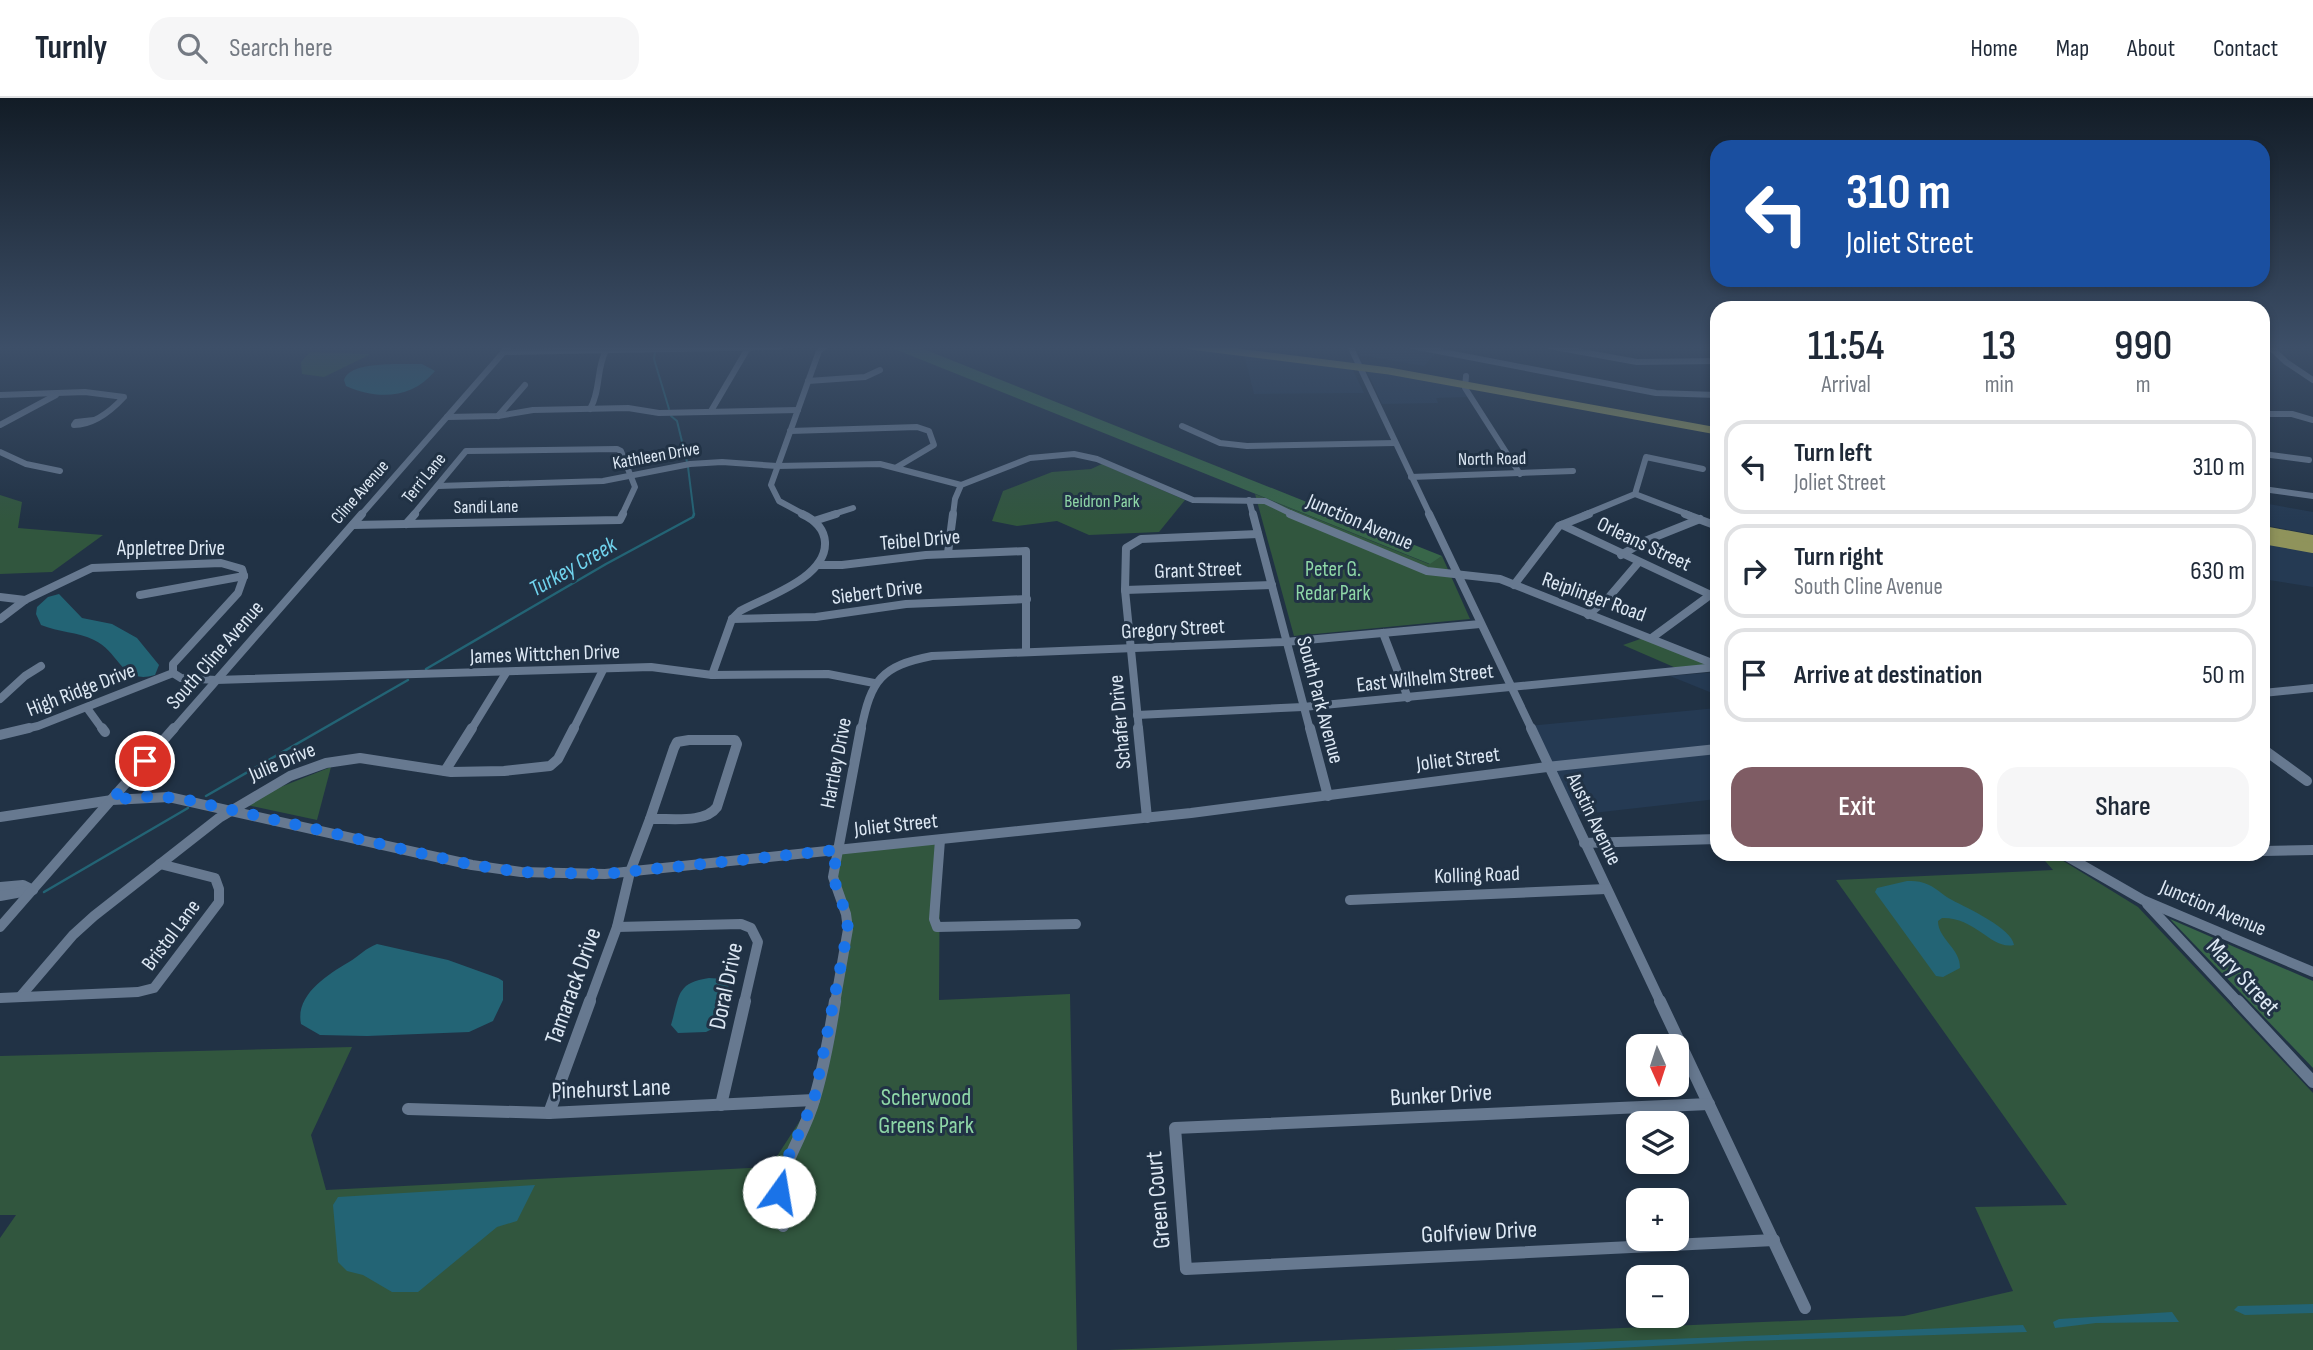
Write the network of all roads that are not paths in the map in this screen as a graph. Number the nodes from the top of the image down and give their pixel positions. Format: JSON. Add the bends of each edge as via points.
{"nodes":[{"id":1,"x":38,"y":404,"type":"edge"},
{"id":2,"x":114,"y":404,"type":"edge"},
{"id":3,"x":458,"y":404,"type":"edge"},
{"id":4,"x":508,"y":404,"type":"edge"},
{"id":5,"x":593,"y":404,"type":"edge"},
{"id":6,"x":715,"y":404,"type":"edge"},
{"id":7,"x":799,"y":404,"type":"edge"},
{"id":8,"x":1377,"y":404,"type":"edge"},
{"id":9,"x":1476,"y":404,"type":"edge"},
{"id":10,"x":1591,"y":404,"type":"edge"},
{"id":11,"x":1604,"y":404,"type":"edge"},
{"id":12,"x":590,"y":409,"type":"junction"},
{"id":13,"x":797,"y":410,"type":"junction"},
{"id":14,"x":711,"y":411,"type":"junction"},
{"id":15,"x":2270,"y":414,"type":"edge"},
{"id":16,"x":498,"y":416,"type":"junction"},
{"id":17,"x":447,"y":417,"type":"junction"},
{"id":18,"x":94,"y":420,"type":"dead end"},
{"id":19,"x":2313,"y":420,"type":"edge"},
{"id":20,"x":1710,"y":424,"type":"edge"},
{"id":21,"x":0,"y":425,"type":"edge"},
{"id":22,"x":1182,"y":426,"type":"dead end"},
{"id":23,"x":1710,"y":429,"type":"edge"},
{"id":24,"x":790,"y":431,"type":"junction"},
{"id":25,"x":1395,"y":443,"type":"junction"},
{"id":26,"x":0,"y":452,"type":"edge"},
{"id":27,"x":2270,"y":455,"type":"edge"},
{"id":28,"x":2309,"y":460,"type":"dead end"},
{"id":29,"x":777,"y":466,"type":"junction"},
{"id":30,"x":897,"y":467,"type":"junction"},
{"id":31,"x":1703,"y":469,"type":"dead end"},
{"id":32,"x":60,"y":471,"type":"dead end"},
{"id":33,"x":1573,"y":471,"type":"dead end"},
{"id":34,"x":1520,"y":474,"type":"junction"},
{"id":35,"x":631,"y":476,"type":"junction"},
{"id":36,"x":1411,"y":477,"type":"junction"},
{"id":37,"x":438,"y":485,"type":"junction"},
{"id":38,"x":961,"y":485,"type":"junction"},
{"id":39,"x":2270,"y":490,"type":"edge"},
{"id":40,"x":1635,"y":494,"type":"junction"},
{"id":41,"x":2313,"y":496,"type":"edge"},
{"id":42,"x":1249,"y":500,"type":"junction"},
{"id":43,"x":853,"y":508,"type":"dead end"},
{"id":44,"x":1700,"y":519,"type":"junction"},
{"id":45,"x":814,"y":521,"type":"junction"},
{"id":46,"x":1710,"y":523,"type":"edge"},
{"id":47,"x":406,"y":524,"type":"junction"},
{"id":48,"x":353,"y":525,"type":"junction"},
{"id":49,"x":1562,"y":525,"type":"junction"},
{"id":50,"x":2270,"y":532,"type":"edge"},
{"id":51,"x":1258,"y":534,"type":"junction"},
{"id":52,"x":2270,"y":540,"type":"edge"},
{"id":53,"x":2313,"y":540,"type":"edge"},
{"id":54,"x":2313,"y":548,"type":"edge"},
{"id":55,"x":1027,"y":551,"type":"joint"},
{"id":56,"x":948,"y":553,"type":"junction"},
{"id":57,"x":1621,"y":555,"type":"junction"},
{"id":58,"x":1638,"y":563,"type":"junction"},
{"id":59,"x":318,"y":564,"type":"joint"},
{"id":60,"x":818,"y":565,"type":"junction"},
{"id":61,"x":92,"y":568,"type":"joint"},
{"id":62,"x":1457,"y":574,"type":"junction"},
{"id":63,"x":244,"y":576,"type":"junction"},
{"id":64,"x":1272,"y":585,"type":"junction"},
{"id":65,"x":1514,"y":586,"type":"junction"},
{"id":66,"x":1125,"y":590,"type":"junction"},
{"id":67,"x":1710,"y":591,"type":"edge"},
{"id":68,"x":140,"y":595,"type":"dead end"},
{"id":69,"x":1710,"y":596,"type":"edge"},
{"id":70,"x":0,"y":597,"type":"edge"},
{"id":71,"x":1027,"y":599,"type":"junction"},
{"id":72,"x":25,"y":600,"type":"junction"},
{"id":73,"x":1588,"y":615,"type":"junction"},
{"id":74,"x":0,"y":619,"type":"edge"},
{"id":75,"x":732,"y":619,"type":"junction"},
{"id":76,"x":1480,"y":624,"type":"junction"},
{"id":77,"x":1383,"y":633,"type":"junction"},
{"id":78,"x":1653,"y":637,"type":"junction"},
{"id":79,"x":1285,"y":642,"type":"junction"},
{"id":80,"x":1131,"y":649,"type":"junction"},
{"id":81,"x":1026,"y":652,"type":"junction"},
{"id":82,"x":1710,"y":663,"type":"edge"},
{"id":83,"x":41,"y":666,"type":"dead end"},
{"id":84,"x":1710,"y":667,"type":"edge"},
{"id":85,"x":603,"y":670,"type":"junction"},
{"id":86,"x":173,"y":673,"type":"junction"},
{"id":87,"x":506,"y":673,"type":"junction"},
{"id":88,"x":712,"y":675,"type":"junction"},
{"id":89,"x":216,"y":680,"type":"junction"},
{"id":90,"x":874,"y":683,"type":"junction"},
{"id":91,"x":1510,"y":687,"type":"junction"},
{"id":92,"x":2313,"y":688,"type":"edge"},
{"id":93,"x":2270,"y":692,"type":"edge"},
{"id":94,"x":1408,"y":698,"type":"junction"},
{"id":95,"x":0,"y":699,"type":"edge"},
{"id":96,"x":1303,"y":707,"type":"junction"},
{"id":97,"x":87,"y":708,"type":"junction"},
{"id":98,"x":1137,"y":715,"type":"junction"},
{"id":99,"x":105,"y":732,"type":"dead end"},
{"id":100,"x":0,"y":735,"type":"edge"},
{"id":101,"x":1710,"y":750,"type":"edge"},
{"id":102,"x":2270,"y":754,"type":"edge"},
{"id":103,"x":1547,"y":767,"type":"junction"},
{"id":104,"x":445,"y":771,"type":"junction"},
{"id":105,"x":2307,"y":781,"type":"dead end"},
{"id":106,"x":1328,"y":796,"type":"junction"},
{"id":107,"x":112,"y":800,"type":"junction"},
{"id":108,"x":231,"y":808,"type":"junction"},
{"id":109,"x":0,"y":817,"type":"edge"},
{"id":110,"x":1147,"y":818,"type":"junction"},
{"id":111,"x":650,"y":819,"type":"junction"},
{"id":112,"x":940,"y":839,"type":"junction"},
{"id":113,"x":1710,"y":839,"type":"edge"},
{"id":114,"x":1584,"y":843,"type":"junction"},
{"id":115,"x":837,"y":850,"type":"junction"},
{"id":116,"x":2313,"y":850,"type":"edge"},
{"id":117,"x":2270,"y":852,"type":"edge"},
{"id":118,"x":2075,"y":861,"type":"edge"},
{"id":119,"x":160,"y":864,"type":"junction"},
{"id":120,"x":630,"y":872,"type":"junction"},
{"id":121,"x":0,"y":887,"type":"edge"},
{"id":122,"x":1606,"y":889,"type":"junction"},
{"id":123,"x":33,"y":890,"type":"junction"},
{"id":124,"x":0,"y":896,"type":"edge"},
{"id":125,"x":1350,"y":900,"type":"dead end"},
{"id":126,"x":2143,"y":900,"type":"junction"},
{"id":127,"x":1076,"y":924,"type":"dead end"},
{"id":128,"x":0,"y":927,"type":"edge"},
{"id":129,"x":617,"y":927,"type":"junction"},
{"id":130,"x":2313,"y":972,"type":"edge"},
{"id":131,"x":20,"y":997,"type":"junction"},
{"id":132,"x":0,"y":998,"type":"edge"},
{"id":133,"x":2313,"y":1082,"type":"edge"},
{"id":134,"x":814,"y":1100,"type":"junction"},
{"id":135,"x":1709,"y":1104,"type":"junction"},
{"id":136,"x":721,"y":1105,"type":"junction"},
{"id":137,"x":408,"y":1109,"type":"dead end"},
{"id":138,"x":549,"y":1113,"type":"junction"},
{"id":139,"x":1175,"y":1128,"type":"joint"},
{"id":140,"x":783,"y":1226,"type":"dead end"},
{"id":141,"x":1774,"y":1240,"type":"junction"},
{"id":142,"x":1186,"y":1269,"type":"joint"},
{"id":143,"x":1805,"y":1308,"type":"dead end"}],
"edges":[{"from":1,"to":21,"type":"street"},
{"from":2,"to":18,"type":"street"},
{"from":3,"to":17,"type":"street","name":"Cline Avenue"},
{"from":4,"to":16,"type":"street"},
{"from":5,"to":12,"type":"street"},
{"from":6,"to":14,"type":"street"},
{"from":7,"to":13,"type":"street"},
{"from":8,"to":25,"type":"street","name":"Austin Avenue"},
{"from":9,"to":34,"type":"street"},
{"from":10,"to":23,"type":"main road"},
{"from":11,"to":20,"type":"main road"},
{"from":12,"to":14,"type":"street"},
{"from":12,"to":16,"type":"street"},
{"from":13,"to":14,"type":"street"},
{"from":13,"to":24,"type":"street"},
{"from":15,"to":19,"type":"street"},
{"from":16,"to":17,"type":"street"},
{"from":17,"to":48,"type":"street","name":"Cline Avenue"},
{"from":22,"to":25,"type":"street","via":[[1220,443],[1247,446]]},
{"from":24,"to":29,"type":"street"},
{"from":24,"to":30,"type":"street","via":[[925,428],[931,433],[934,445]]},
{"from":25,"to":36,"type":"street","name":"Austin Avenue"},
{"from":26,"to":32,"type":"street","via":[[26,464]]},
{"from":27,"to":28,"type":"street"},
{"from":29,"to":30,"type":"street","name":"Kathleen Drive"},
{"from":29,"to":35,"type":"street","name":"Kathleen Drive","via":[[703,462]]},
{"from":29,"to":45,"type":"street","via":[[772,493],[780,503]]},
{"from":30,"to":38,"type":"street","name":"Kathleen Drive"},
{"from":31,"to":40,"type":"street","via":[[1646,457]]},
{"from":33,"to":34,"type":"street","name":"North Road"},
{"from":34,"to":36,"type":"street","name":"North Road"},
{"from":35,"to":37,"type":"street","name":"Kathleen Drive","via":[[584,483]]},
{"from":35,"to":37,"type":"street","name":"Terri Lane","via":[[617,449],[466,451]]},
{"from":35,"to":47,"type":"street","name":"Sandi Lane","via":[[635,487],[620,520]]},
{"from":36,"to":62,"type":"street","name":"Austin Avenue"},
{"from":37,"to":47,"type":"street","name":"Terri Lane"},
{"from":38,"to":42,"type":"street","via":[[1030,458],[1074,454],[1097,459],[1193,500]]},
{"from":38,"to":56,"type":"street"},
{"from":39,"to":41,"type":"street"},
{"from":40,"to":44,"type":"street"},
{"from":40,"to":49,"type":"street"},
{"from":42,"to":51,"type":"street","name":"South Park Avenue"},
{"from":42,"to":62,"type":"street","name":"Junction Avenue","via":[[1272,503],[1427,571]]},
{"from":43,"to":45,"type":"street"},
{"from":44,"to":46,"type":"street"},
{"from":44,"to":57,"type":"street"},
{"from":45,"to":60,"type":"street","via":[[825,540]]},
{"from":47,"to":48,"type":"street","name":"Sandi Lane"},
{"from":48,"to":59,"type":"street","name":"Cline Avenue"},
{"from":49,"to":57,"type":"street","name":"Orleans Street"},
{"from":49,"to":65,"type":"street"},
{"from":50,"to":53,"type":"main road"},
{"from":51,"to":64,"type":"street","name":"South Park Avenue"},
{"from":51,"to":66,"type":"street","name":"Schafer Drive","via":[[1132,542],[1124,554]]},
{"from":52,"to":54,"type":"main road"},
{"from":55,"to":56,"type":"street","name":"Teibel Drive"},
{"from":55,"to":71,"type":"street"},
{"from":56,"to":60,"type":"street","name":"Teibel Drive"},
{"from":57,"to":58,"type":"street","name":"Orleans Street"},
{"from":58,"to":67,"type":"street","name":"Orleans Street"},
{"from":58,"to":73,"type":"street"},
{"from":59,"to":89,"type":"street","name":"South Cline Avenue"},
{"from":60,"to":75,"type":"street"},
{"from":61,"to":63,"type":"street","name":"Appletree Drive","via":[[221,563],[242,569]]},
{"from":61,"to":72,"type":"street"},
{"from":62,"to":65,"type":"street","name":"Reiplinger Road","via":[[1486,575]]},
{"from":62,"to":76,"type":"street","name":"Austin Avenue"},
{"from":63,"to":68,"type":"street"},
{"from":63,"to":86,"type":"street","via":[[238,593],[173,664]]},
{"from":64,"to":66,"type":"street","name":"Grant Street"},
{"from":64,"to":79,"type":"street","name":"South Park Avenue"},
{"from":65,"to":73,"type":"street","name":"Reiplinger Road"},
{"from":66,"to":80,"type":"street","name":"Schafer Drive"},
{"from":69,"to":78,"type":"street"},
{"from":70,"to":72,"type":"street"},
{"from":71,"to":75,"type":"street","name":"Siebert Drive","via":[[931,602],[825,616]]},
{"from":71,"to":81,"type":"street"},
{"from":72,"to":74,"type":"street"},
{"from":73,"to":78,"type":"street","name":"Reiplinger Road"},
{"from":75,"to":88,"type":"street"},
{"from":76,"to":77,"type":"street","name":"Gregory Street"},
{"from":76,"to":91,"type":"street","name":"Austin Avenue"},
{"from":77,"to":79,"type":"street","name":"Gregory Street"},
{"from":77,"to":94,"type":"street"},
{"from":78,"to":82,"type":"street","name":"Reiplinger Road"},
{"from":79,"to":80,"type":"street","name":"Gregory Street"},
{"from":79,"to":96,"type":"street","name":"South Park Avenue"},
{"from":80,"to":81,"type":"street","name":"Gregory Street"},
{"from":80,"to":98,"type":"street","name":"Schafer Drive"},
{"from":81,"to":90,"type":"street","name":"Gregory Street","via":[[910,660]]},
{"from":83,"to":95,"type":"street"},
{"from":84,"to":91,"type":"street","name":"East Wilhelm Street"},
{"from":85,"to":87,"type":"street","name":"James Wittchen Drive"},
{"from":85,"to":88,"type":"street","name":"James Wittchen Drive","via":[[651,667]]},
{"from":85,"to":104,"type":"street","name":"Julie Drive","via":[[558,759],[550,766]]},
{"from":86,"to":89,"type":"street","name":"James Wittchen Drive","via":[[181,678]]},
{"from":86,"to":97,"type":"street","name":"High Ridge Drive"},
{"from":87,"to":89,"type":"street","name":"James Wittchen Drive"},
{"from":87,"to":104,"type":"street"},
{"from":88,"to":90,"type":"street","name":"James Wittchen Drive","via":[[828,674]]},
{"from":89,"to":107,"type":"street","name":"South Cline Avenue"},
{"from":90,"to":115,"type":"street","name":"Hartley Drive"},
{"from":91,"to":94,"type":"street","name":"East Wilhelm Street"},
{"from":91,"to":103,"type":"street","name":"Austin Avenue"},
{"from":92,"to":93,"type":"street"},
{"from":94,"to":96,"type":"street","name":"East Wilhelm Street"},
{"from":96,"to":98,"type":"street","name":"East Wilhelm Street"},
{"from":96,"to":106,"type":"street","name":"South Park Avenue"},
{"from":97,"to":99,"type":"street"},
{"from":97,"to":100,"type":"street","name":"High Ridge Drive"},
{"from":98,"to":110,"type":"street","name":"Schafer Drive"},
{"from":101,"to":103,"type":"street","name":"Joliet Street"},
{"from":102,"to":105,"type":"street"},
{"from":103,"to":106,"type":"street","name":"Joliet Street"},
{"from":103,"to":114,"type":"street","name":"Austin Avenue"},
{"from":104,"to":108,"type":"street","name":"Julie Drive","via":[[381,759],[325,763],[266,787]]},
{"from":106,"to":110,"type":"street","name":"Joliet Street"},
{"from":107,"to":108,"type":"street","name":"Joliet Street","via":[[169,797]]},
{"from":107,"to":109,"type":"street","name":"Joliet Street"},
{"from":107,"to":123,"type":"street","name":"South Cline Avenue"},
{"from":108,"to":119,"type":"street","name":"Julie Drive"},
{"from":108,"to":120,"type":"street","name":"Joliet Street","via":[[472,865],[543,873]]},
{"from":110,"to":112,"type":"street","name":"Joliet Street"},
{"from":111,"to":111,"type":"street","name":"Tamarack Drive","via":[[677,742],[735,740],[712,814]]},
{"from":111,"to":120,"type":"street","name":"Tamarack Drive"},
{"from":112,"to":115,"type":"street","name":"Joliet Street"},
{"from":112,"to":127,"type":"street","via":[[933,919],[937,927]]},
{"from":113,"to":114,"type":"street"},
{"from":114,"to":122,"type":"street","name":"Austin Avenue"},
{"from":115,"to":120,"type":"street","name":"Joliet Street"},
{"from":115,"to":134,"type":"street","name":"Hartley Drive","via":[[833,877],[848,929]]},
{"from":116,"to":117,"type":"street"},
{"from":118,"to":126,"type":"street","name":"Junction Avenue"},
{"from":119,"to":131,"type":"street","name":"Julie Drive","via":[[73,935]]},
{"from":119,"to":131,"type":"street","name":"Bristol Lane","via":[[215,878],[219,902],[154,988]]},
{"from":120,"to":129,"type":"street","name":"Tamarack Drive"},
{"from":121,"to":123,"type":"street"},
{"from":122,"to":125,"type":"street","name":"Kolling Road"},
{"from":122,"to":135,"type":"street","name":"Austin Avenue"},
{"from":123,"to":124,"type":"street"},
{"from":123,"to":128,"type":"street","name":"South Cline Avenue"},
{"from":126,"to":130,"type":"street","name":"Junction Avenue"},
{"from":126,"to":133,"type":"street","name":"Mary Street"},
{"from":129,"to":136,"type":"street","name":"Doral Drive","via":[[741,924],[757,934]]},
{"from":129,"to":138,"type":"street","name":"Tamarack Drive"},
{"from":131,"to":132,"type":"street"},
{"from":134,"to":136,"type":"street","name":"Pinehurst Lane"},
{"from":134,"to":140,"type":"street","name":"Hartley Drive","via":[[780,1175],[778,1209]]},
{"from":135,"to":139,"type":"street","name":"Bunker Drive"},
{"from":135,"to":141,"type":"street","name":"Austin Avenue"},
{"from":136,"to":138,"type":"street","name":"Pinehurst Lane"},
{"from":137,"to":138,"type":"street","name":"Pinehurst Lane"},
{"from":139,"to":142,"type":"street","name":"Green Court"},
{"from":141,"to":142,"type":"street","name":"Golfview Drive"},
{"from":141,"to":143,"type":"street","name":"Austin Avenue"}]}
